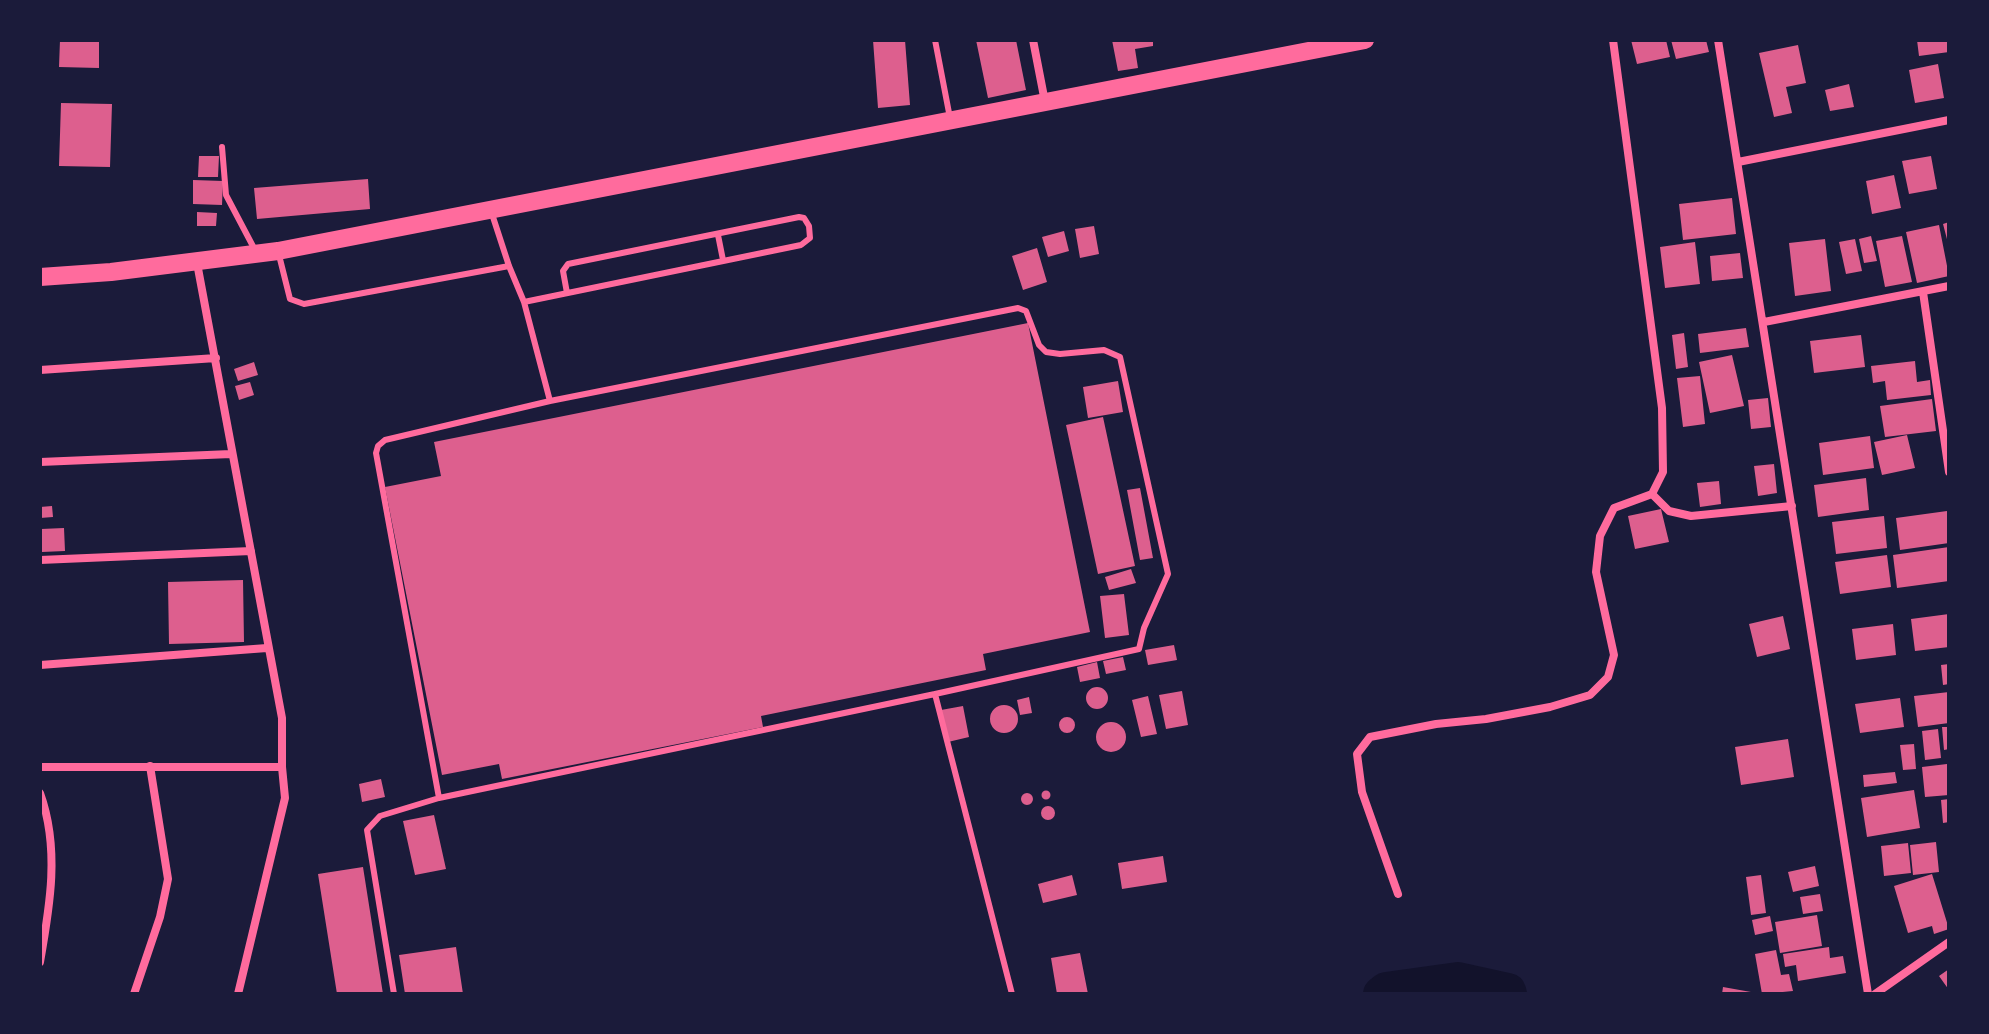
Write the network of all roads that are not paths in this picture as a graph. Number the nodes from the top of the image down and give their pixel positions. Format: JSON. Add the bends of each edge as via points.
{"nodes":[{"id":1,"x":935,"y":40,"type":"edge"},
{"id":2,"x":1033,"y":40,"type":"edge"},
{"id":3,"x":1365,"y":40,"type":"edge"},
{"id":4,"x":1613,"y":40,"type":"edge"},
{"id":5,"x":1718,"y":40,"type":"edge"},
{"id":6,"x":1045,"y":103,"type":"junction"},
{"id":7,"x":1949,"y":120,"type":"edge"},
{"id":8,"x":951,"y":121,"type":"junction"},
{"id":9,"x":222,"y":147,"type":"dead end"},
{"id":10,"x":1738,"y":162,"type":"junction"},
{"id":11,"x":491,"y":212,"type":"junction"},
{"id":12,"x":718,"y":235,"type":"junction"},
{"id":13,"x":278,"y":251,"type":"junction"},
{"id":14,"x":257,"y":254,"type":"junction"},
{"id":15,"x":723,"y":260,"type":"junction"},
{"id":16,"x":197,"y":263,"type":"junction"},
{"id":17,"x":509,"y":266,"type":"junction"},
{"id":18,"x":40,"y":277,"type":"edge"},
{"id":19,"x":1949,"y":286,"type":"edge"},
{"id":20,"x":1923,"y":292,"type":"junction"},
{"id":21,"x":567,"y":293,"type":"junction"},
{"id":22,"x":524,"y":302,"type":"junction"},
{"id":23,"x":1764,"y":322,"type":"junction"},
{"id":24,"x":216,"y":358,"type":"junction"},
{"id":25,"x":40,"y":370,"type":"edge"},
{"id":26,"x":550,"y":401,"type":"junction"},
{"id":27,"x":231,"y":454,"type":"junction"},
{"id":28,"x":40,"y":462,"type":"edge"},
{"id":29,"x":1949,"y":472,"type":"edge"},
{"id":30,"x":1652,"y":494,"type":"junction"},
{"id":31,"x":1792,"y":506,"type":"junction"},
{"id":32,"x":251,"y":551,"type":"junction"},
{"id":33,"x":40,"y":560,"type":"edge"},
{"id":34,"x":267,"y":648,"type":"junction"},
{"id":35,"x":40,"y":665,"type":"edge"},
{"id":36,"x":935,"y":694,"type":"junction"},
{"id":37,"x":150,"y":766,"type":"junction"},
{"id":38,"x":40,"y":767,"type":"edge"},
{"id":39,"x":282,"y":767,"type":"junction"},
{"id":40,"x":40,"y":793,"type":"edge"},
{"id":41,"x":439,"y":798,"type":"junction"},
{"id":42,"x":1398,"y":894,"type":"dead end"},
{"id":43,"x":1949,"y":942,"type":"edge"},
{"id":44,"x":40,"y":962,"type":"edge"},
{"id":45,"x":134,"y":994,"type":"edge"},
{"id":46,"x":238,"y":994,"type":"edge"},
{"id":47,"x":394,"y":994,"type":"edge"},
{"id":48,"x":1012,"y":994,"type":"edge"},
{"id":49,"x":1868,"y":994,"type":"edge"},
{"id":50,"x":1875,"y":994,"type":"edge"}],
"edges":[{"from":1,"to":8,"type":"lane"},
{"from":2,"to":6,"type":"street"},
{"from":3,"to":6,"type":"main road"},
{"from":4,"to":30,"type":"street","via":[[1662,408],[1663,472]]},
{"from":5,"to":10,"type":"street"},
{"from":6,"to":8,"type":"main road"},
{"from":7,"to":10,"type":"street"},
{"from":8,"to":11,"type":"main road"},
{"from":9,"to":14,"type":"lane","via":[[226,195]]},
{"from":10,"to":23,"type":"street"},
{"from":11,"to":13,"type":"main road"},
{"from":11,"to":17,"type":"lane"},
{"from":12,"to":15,"type":"lane"},
{"from":12,"to":15,"type":"lane","via":[[799,217],[809,226],[810,238],[801,245]]},
{"from":12,"to":21,"type":"lane","via":[[568,264],[563,271]]},
{"from":13,"to":14,"type":"main road"},
{"from":13,"to":17,"type":"lane","via":[[290,299],[304,304]]},
{"from":14,"to":16,"type":"main road"},
{"from":15,"to":21,"type":"lane"},
{"from":16,"to":18,"type":"main road"},
{"from":16,"to":24,"type":"street"},
{"from":17,"to":22,"type":"lane"},
{"from":19,"to":20,"type":"street"},
{"from":20,"to":23,"type":"street"},
{"from":20,"to":29,"type":"street"},
{"from":21,"to":22,"type":"lane"},
{"from":22,"to":26,"type":"lane"},
{"from":23,"to":31,"type":"street"},
{"from":24,"to":25,"type":"street"},
{"from":24,"to":27,"type":"street"},
{"from":26,"to":36,"type":"lane","via":[[1018,308],[1026,311],[1046,352],[1104,350],[1120,357],[1168,574],[1139,649]]},
{"from":26,"to":41,"type":"lane","via":[[385,440],[376,453]]},
{"from":27,"to":28,"type":"street"},
{"from":27,"to":32,"type":"street"},
{"from":30,"to":31,"type":"street","via":[[1669,511],[1691,516]]},
{"from":30,"to":42,"type":"street","via":[[1614,508],[1600,536],[1596,572],[1614,655],[1608,677],[1590,695],[1550,707],[1370,737],[1357,754],[1362,792]]},
{"from":31,"to":49,"type":"street"},
{"from":32,"to":33,"type":"street"},
{"from":32,"to":34,"type":"street"},
{"from":34,"to":35,"type":"street"},
{"from":34,"to":39,"type":"street","via":[[282,718]]},
{"from":36,"to":41,"type":"lane"},
{"from":36,"to":48,"type":"lane"},
{"from":37,"to":38,"type":"street"},
{"from":37,"to":39,"type":"street"},
{"from":37,"to":45,"type":"street","via":[[168,879]]},
{"from":39,"to":46,"type":"street","via":[[285,798]]},
{"from":40,"to":44,"type":"street","via":[[50,820],[51,900]]},
{"from":41,"to":47,"type":"lane","via":[[380,816],[367,830]]},
{"from":43,"to":50,"type":"street"}]}
